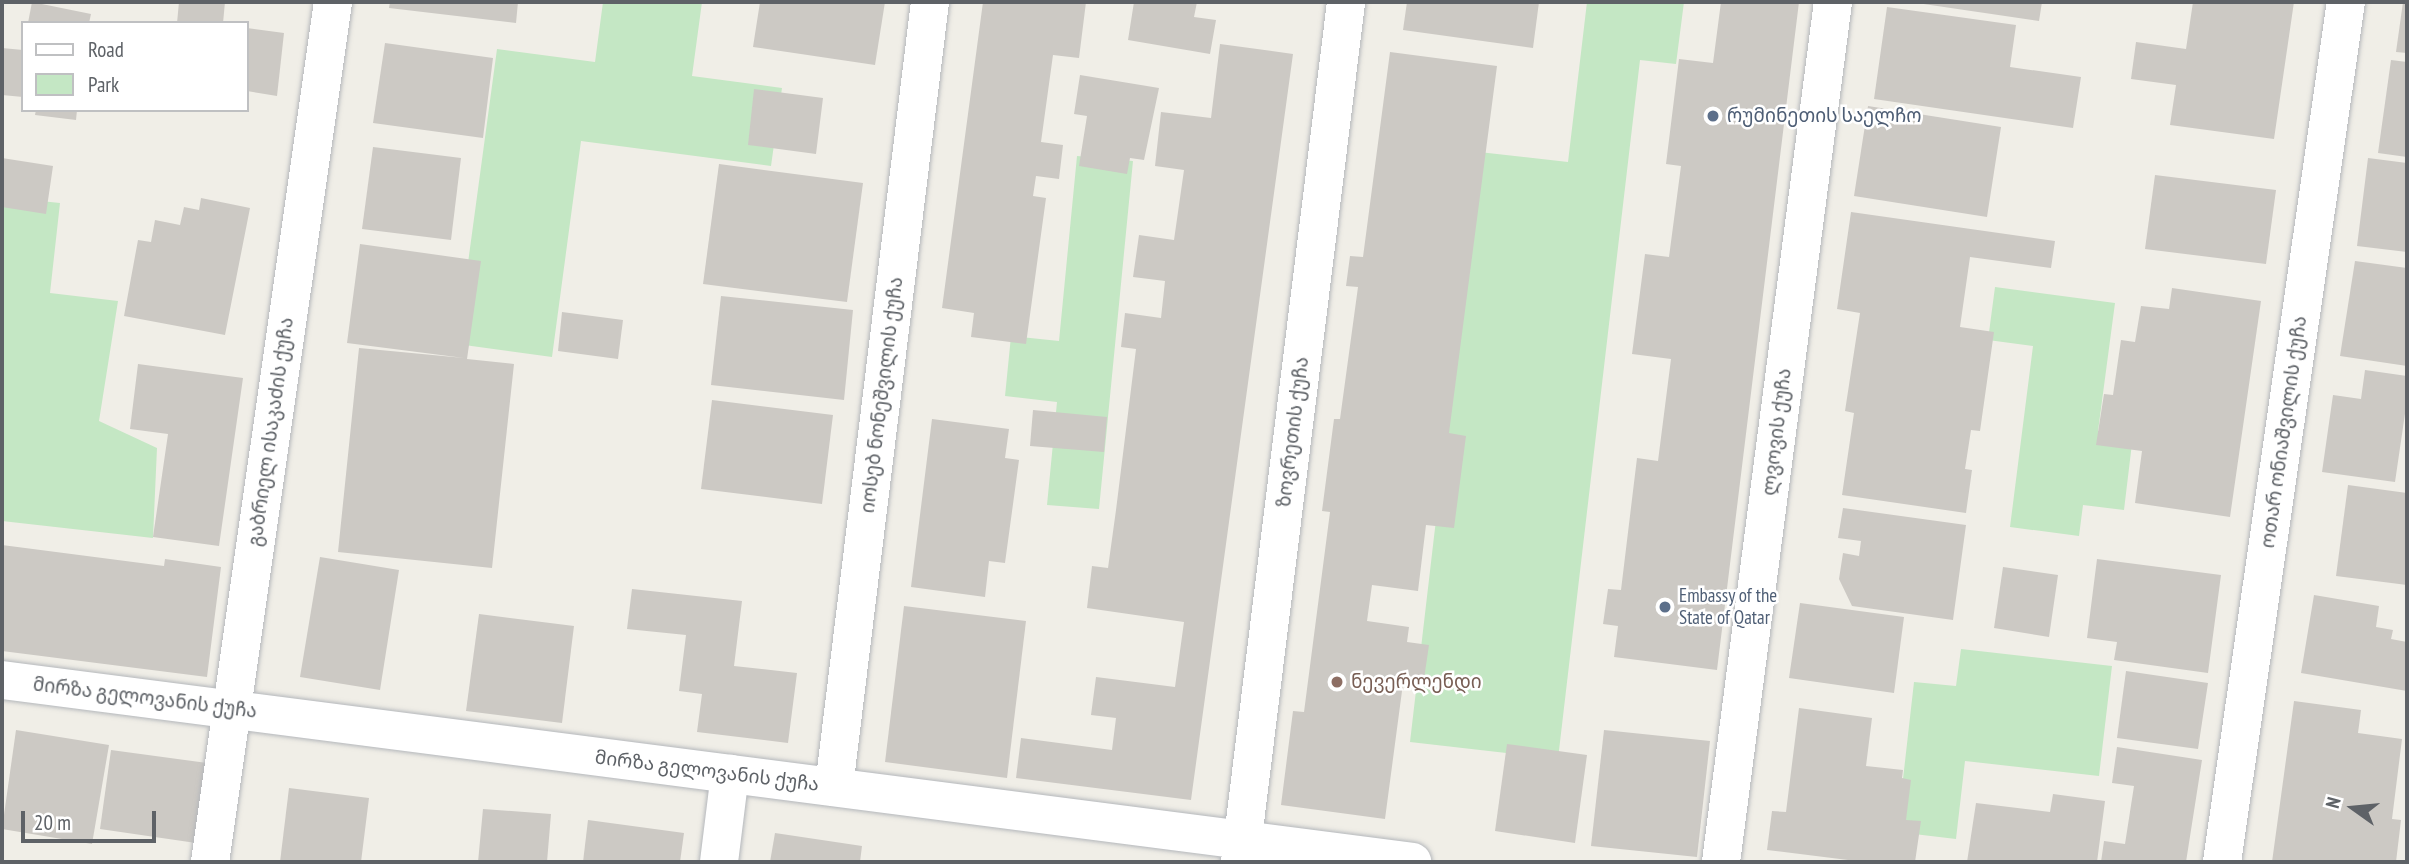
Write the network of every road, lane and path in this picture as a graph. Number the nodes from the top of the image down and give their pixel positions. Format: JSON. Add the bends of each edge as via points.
{"nodes":[{"id":1,"x":333,"y":2,"type":"edge"},
{"id":2,"x":930,"y":2,"type":"edge"},
{"id":3,"x":1346,"y":2,"type":"edge"},
{"id":4,"x":1833,"y":2,"type":"edge"},
{"id":5,"x":2346,"y":2,"type":"edge"},
{"id":6,"x":2,"y":680,"type":"edge"},
{"id":7,"x":230,"y":709,"type":"junction"},
{"id":8,"x":730,"y":774,"type":"junction"},
{"id":9,"x":834,"y":787,"type":"junction"},
{"id":10,"x":1242,"y":851,"type":"edge"},
{"id":11,"x":210,"y":862,"type":"edge"},
{"id":12,"x":719,"y":862,"type":"edge"},
{"id":13,"x":1412,"y":862,"type":"edge"},
{"id":14,"x":1721,"y":862,"type":"edge"},
{"id":15,"x":2222,"y":862,"type":"edge"}],
"edges":[{"from":1,"to":7,"type":"street","name":"გაბრიელ ისაკაძის ქუჩა"},
{"from":2,"to":9,"type":"street","name":"იოსებ ნონეშვილის ქუჩა"},
{"from":3,"to":10,"type":"street","name":"ზოვრეთის ქუჩა"},
{"from":4,"to":14,"type":"street","name":"ლვოვის ქუჩა"},
{"from":5,"to":15,"type":"street","name":"ოთარ ონიაშვილის ქუჩა"},
{"from":6,"to":7,"type":"street","name":"მირზა გელოვანის ქუჩა"},
{"from":7,"to":8,"type":"street","name":"მირზა გელოვანის ქუჩა"},
{"from":7,"to":11,"type":"street","name":"გაბრიელ ისაკაძის ქუჩა"},
{"from":8,"to":9,"type":"street","name":"მირზა გელოვანის ქუჩა"},
{"from":8,"to":12,"type":"street"},
{"from":9,"to":10,"type":"street","name":"მირზა გელოვანის ქუჩა"},
{"from":10,"to":13,"type":"street","name":"მირზა გელოვანის ქუჩა"}]}
